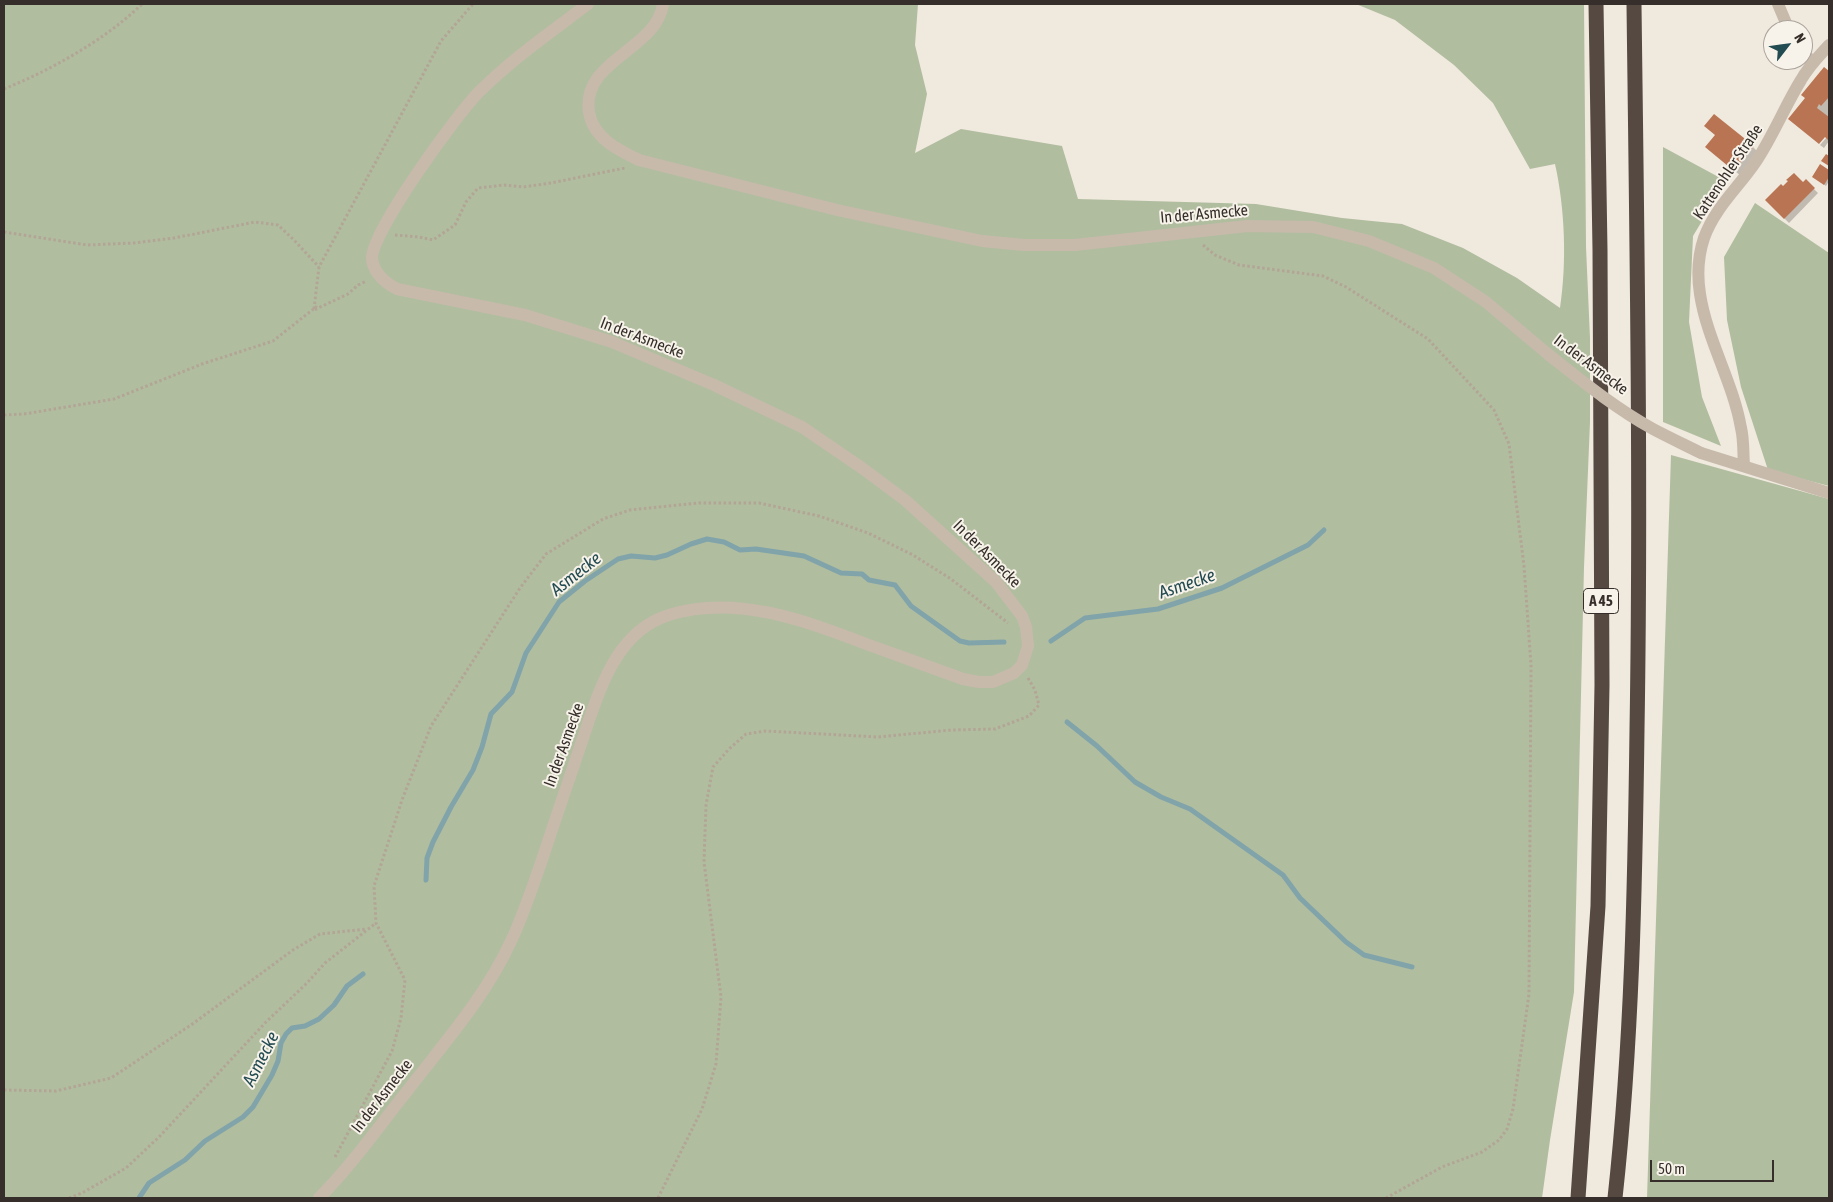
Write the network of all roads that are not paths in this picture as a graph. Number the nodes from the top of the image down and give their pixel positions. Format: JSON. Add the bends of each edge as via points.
{"nodes":[{"id":1,"x":588,"y":4,"type":"edge"},
{"id":2,"x":663,"y":4,"type":"edge"},
{"id":3,"x":1596,"y":4,"type":"edge"},
{"id":4,"x":1634,"y":4,"type":"edge"},
{"id":5,"x":1778,"y":4,"type":"edge"},
{"id":6,"x":1785,"y":20,"type":"edge"},
{"id":7,"x":1829,"y":44,"type":"edge"},
{"id":8,"x":1813,"y":62,"type":"edge"},
{"id":9,"x":1807,"y":70,"type":"edge"},
{"id":10,"x":1744,"y":466,"type":"junction"},
{"id":11,"x":1829,"y":492,"type":"edge"},
{"id":12,"x":319,"y":1198,"type":"edge"},
{"id":13,"x":1578,"y":1198,"type":"edge"},
{"id":14,"x":1615,"y":1198,"type":"edge"}],
"edges":[{"from":1,"to":12,"type":"street","name":"In der Asmecke","via":[[508,65],[477,93],[455,120],[379,234],[372,256],[378,275],[397,289],[525,315],[612,342],[802,427],[905,500],[996,582],[1015,605],[1026,627],[1028,646],[1022,665],[1014,673],[993,682],[963,680],[815,624],[781,615],[713,609],[669,615],[642,628],[620,651],[608,673],[512,941],[495,973],[475,1005],[337,1180]]},
{"from":2,"to":10,"type":"street","name":"In der Asmecke","bridge":true,"via":[[662,13],[648,32],[601,74],[590,93],[588,105],[599,134],[621,152],[639,160],[837,210],[982,241],[1075,245],[1247,226],[1313,227],[1369,241],[1434,268],[1486,302],[1592,390],[1653,429],[1701,453]]},
{"from":3,"to":13,"type":"highway","number":"A 45","via":[[1602,684],[1598,916]]},
{"from":4,"to":14,"type":"highway","number":"A 45","via":[[1640,544],[1635,852],[1628,1036]]},
{"from":5,"to":6,"type":"street"},
{"from":7,"to":8,"type":"street","name":"Kattenohler Straße"},
{"from":9,"to":10,"type":"street","name":"Kattenohler Straße","via":[[1757,160],[1722,203],[1704,238],[1700,255],[1700,295],[1742,428]]},
{"from":10,"to":11,"type":"street","name":"In der Asmecke"}]}
